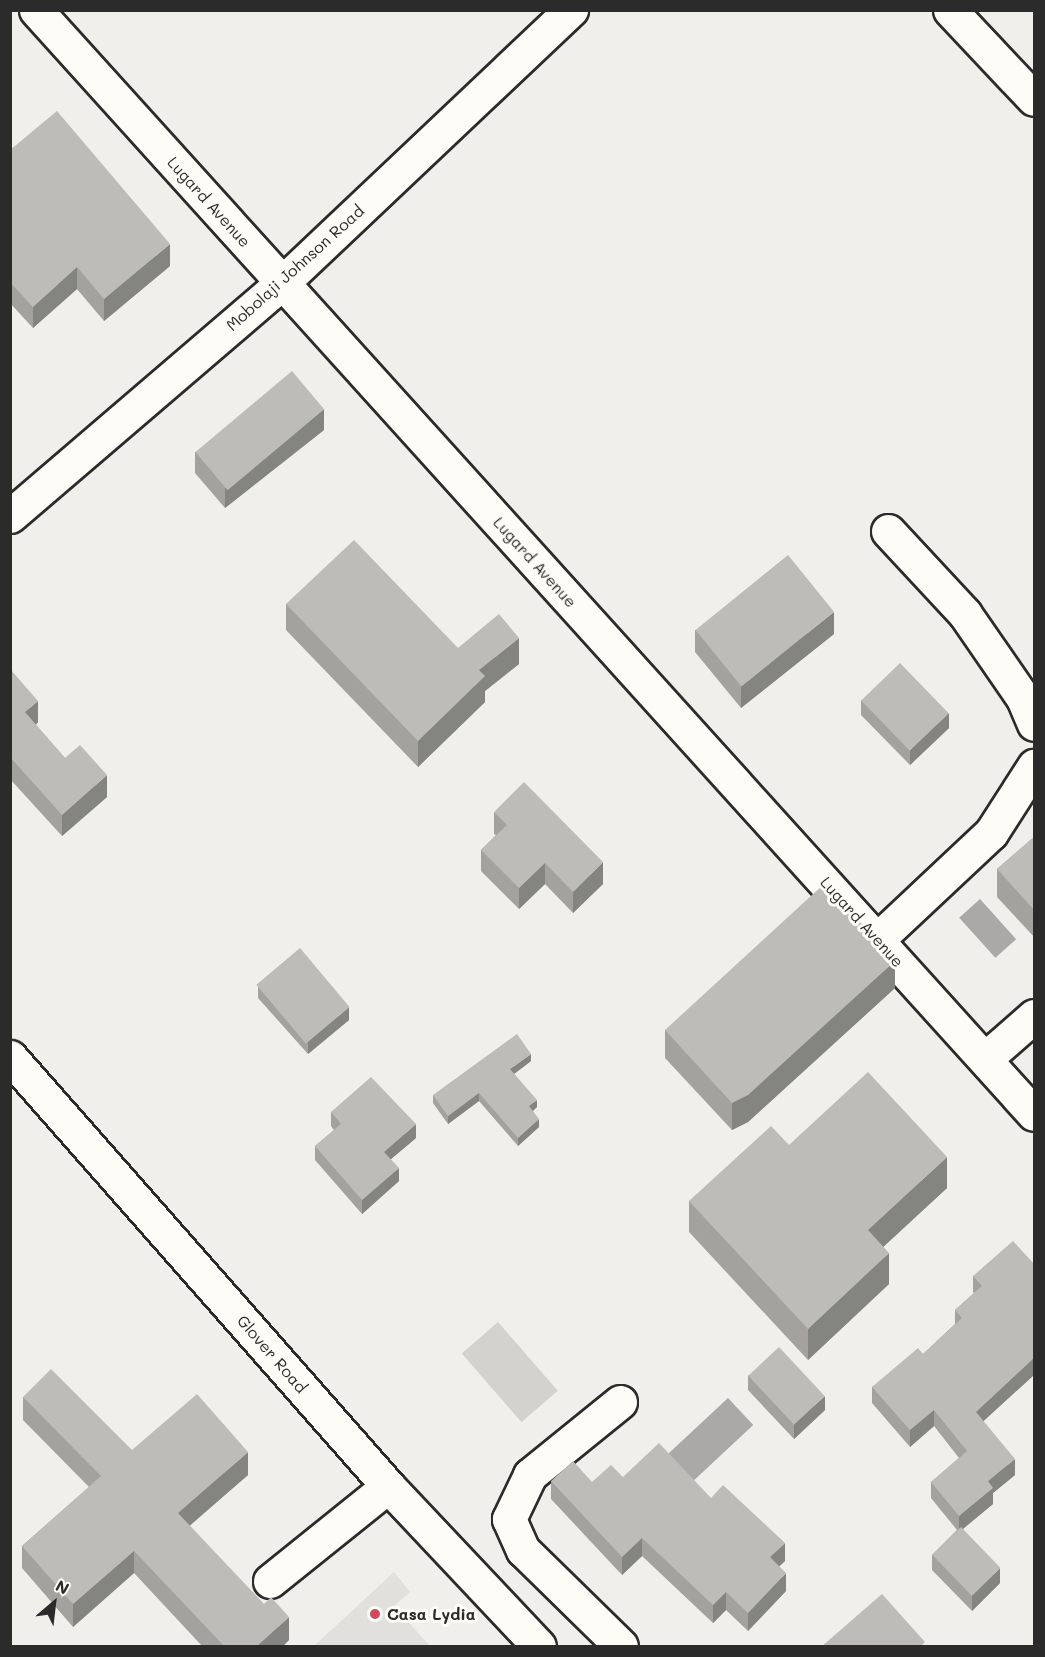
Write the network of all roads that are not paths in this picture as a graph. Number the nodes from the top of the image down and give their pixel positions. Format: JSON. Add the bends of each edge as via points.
{"nodes":[{"id":1,"x":36,"y":10,"type":"edge"},
{"id":2,"x":571,"y":10,"type":"edge"},
{"id":3,"x":950,"y":10,"type":"edge"},
{"id":4,"x":1035,"y":99,"type":"edge"},
{"id":5,"x":282,"y":283,"type":"junction"},
{"id":6,"x":10,"y":516,"type":"edge"},
{"id":7,"x":888,"y":531,"type":"dead end"},
{"id":8,"x":1035,"y":724,"type":"edge"},
{"id":9,"x":1035,"y":766,"type":"edge"},
{"id":10,"x":878,"y":939,"type":"junction"},
{"id":11,"x":1035,"y":1016,"type":"edge"},
{"id":12,"x":10,"y":1057,"type":"edge"},
{"id":13,"x":985,"y":1059,"type":"junction"},
{"id":14,"x":1035,"y":1114,"type":"edge"},
{"id":15,"x":620,"y":1402,"type":"dead end"},
{"id":16,"x":388,"y":1486,"type":"junction"},
{"id":17,"x":270,"y":1581,"type":"dead end"},
{"id":18,"x":539,"y":1647,"type":"edge"},
{"id":19,"x":621,"y":1647,"type":"edge"}],
"edges":[{"from":1,"to":5,"type":"street","name":"Lugard Avenue"},
{"from":2,"to":5,"type":"street","name":"Mobolaji Johnson Road"},
{"from":3,"to":4,"type":"street"},
{"from":5,"to":6,"type":"street","name":"Mobolaji Johnson Road"},
{"from":5,"to":10,"type":"street","name":"Lugard Avenue"},
{"from":7,"to":8,"type":"street","via":[[965,614],[1023,698]]},
{"from":9,"to":10,"type":"street","via":[[991,833]]},
{"from":10,"to":13,"type":"street","name":"Lugard Avenue"},
{"from":11,"to":13,"type":"street"},
{"from":12,"to":16,"type":"street","name":"Glover Road"},
{"from":13,"to":14,"type":"street","name":"Lugard Avenue"},
{"from":15,"to":19,"type":"street","via":[[530,1475],[508,1519],[523,1550]]},
{"from":16,"to":17,"type":"street"},
{"from":16,"to":18,"type":"street","name":"Glover Road"}]}
